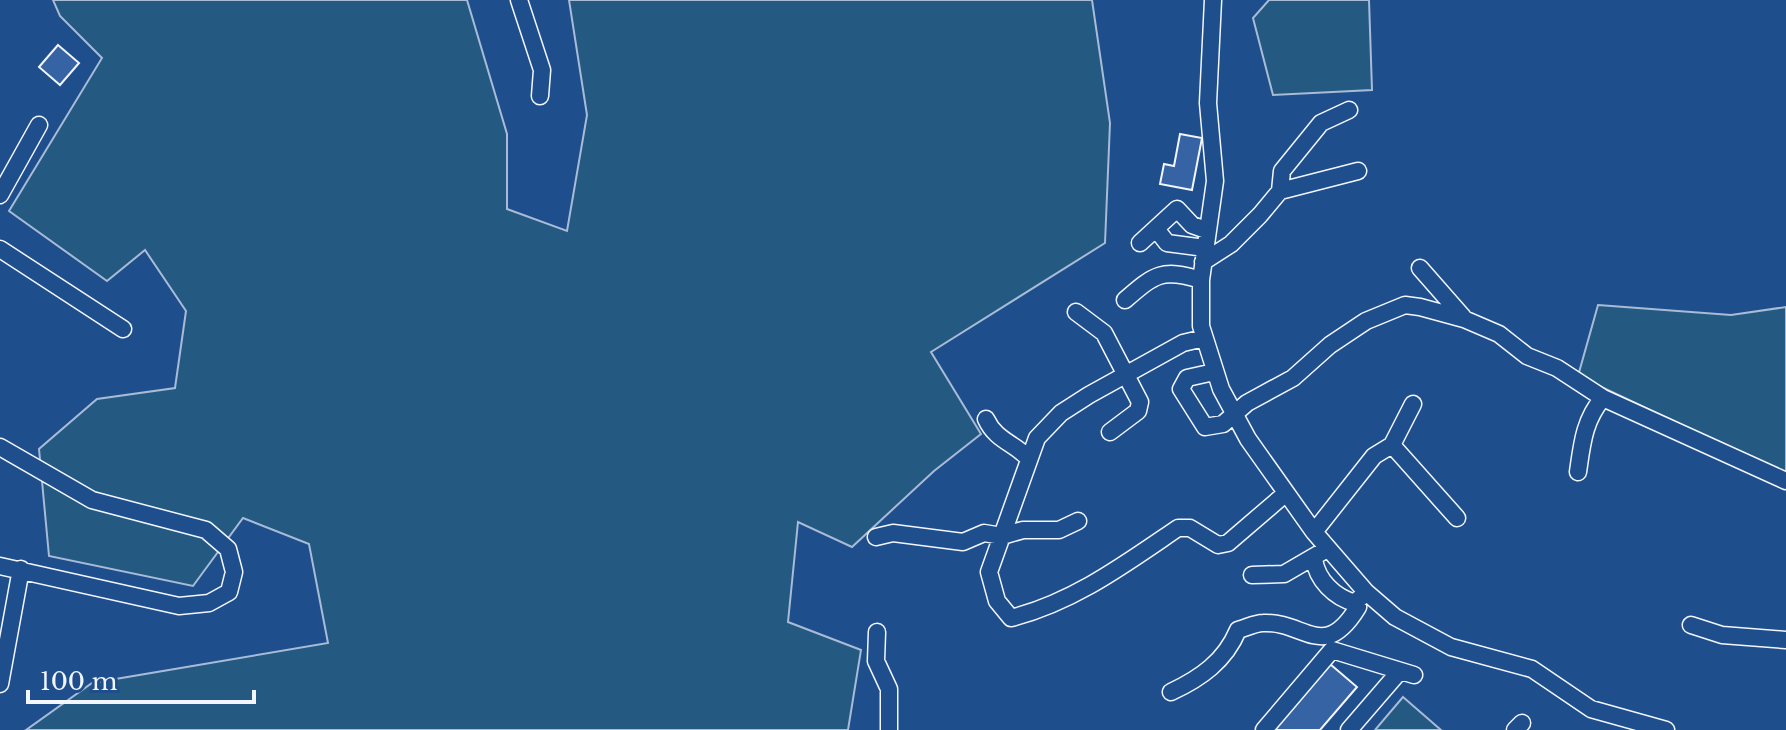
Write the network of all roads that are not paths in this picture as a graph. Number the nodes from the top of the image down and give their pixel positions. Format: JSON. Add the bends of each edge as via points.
{"nodes":[{"id":1,"x":519,"y":0,"type":"edge"},
{"id":2,"x":1213,"y":0,"type":"edge"},
{"id":3,"x":540,"y":96,"type":"dead end"},
{"id":4,"x":1349,"y":110,"type":"dead end"},
{"id":5,"x":39,"y":125,"type":"dead end"},
{"id":6,"x":1358,"y":171,"type":"dead end"},
{"id":7,"x":1280,"y":191,"type":"junction"},
{"id":8,"x":0,"y":195,"type":"edge"},
{"id":9,"x":1157,"y":230,"type":"junction"},
{"id":10,"x":1206,"y":230,"type":"junction"},
{"id":11,"x":1140,"y":243,"type":"dead end"},
{"id":12,"x":0,"y":249,"type":"edge"},
{"id":13,"x":1204,"y":255,"type":"junction"},
{"id":14,"x":1420,"y":268,"type":"dead end"},
{"id":15,"x":1201,"y":280,"type":"junction"},
{"id":16,"x":1125,"y":300,"type":"dead end"},
{"id":17,"x":1076,"y":312,"type":"dead end"},
{"id":18,"x":1464,"y":319,"type":"junction"},
{"id":19,"x":123,"y":329,"type":"dead end"},
{"id":20,"x":1204,"y":338,"type":"junction"},
{"id":21,"x":1214,"y":372,"type":"junction"},
{"id":22,"x":1124,"y":376,"type":"junction"},
{"id":23,"x":1603,"y":398,"type":"junction"},
{"id":24,"x":1413,"y":404,"type":"dead end"},
{"id":25,"x":1233,"y":413,"type":"junction"},
{"id":26,"x":986,"y":419,"type":"dead end"},
{"id":27,"x":1110,"y":432,"type":"dead end"},
{"id":28,"x":1392,"y":445,"type":"junction"},
{"id":29,"x":0,"y":447,"type":"edge"},
{"id":30,"x":1029,"y":459,"type":"junction"},
{"id":31,"x":1578,"y":472,"type":"dead end"},
{"id":32,"x":1786,"y":481,"type":"edge"},
{"id":33,"x":1285,"y":494,"type":"junction"},
{"id":34,"x":1457,"y":518,"type":"dead end"},
{"id":35,"x":1078,"y":521,"type":"dead end"},
{"id":36,"x":1314,"y":532,"type":"junction"},
{"id":37,"x":1002,"y":536,"type":"junction"},
{"id":38,"x":876,"y":537,"type":"dead end"},
{"id":39,"x":1321,"y":554,"type":"junction"},
{"id":40,"x":0,"y":566,"type":"edge"},
{"id":41,"x":21,"y":569,"type":"junction"},
{"id":42,"x":1252,"y":575,"type":"dead end"},
{"id":43,"x":1360,"y":598,"type":"junction"},
{"id":44,"x":1691,"y":625,"type":"dead end"},
{"id":45,"x":877,"y":632,"type":"dead end"},
{"id":46,"x":1786,"y":640,"type":"edge"},
{"id":47,"x":0,"y":684,"type":"edge"},
{"id":48,"x":1171,"y":692,"type":"dead end"},
{"id":49,"x":889,"y":730,"type":"edge"},
{"id":50,"x":1264,"y":730,"type":"edge"},
{"id":51,"x":1349,"y":730,"type":"edge"},
{"id":52,"x":1666,"y":730,"type":"edge"}],
"edges":[{"from":1,"to":3,"type":"street","via":[[542,70]]},
{"from":2,"to":10,"type":"street","via":[[1208,103],[1215,181]]},
{"from":4,"to":7,"type":"street","via":[[1321,123],[1291,158],[1282,171]]},
{"from":5,"to":8,"type":"street"},
{"from":6,"to":7,"type":"street"},
{"from":7,"to":13,"type":"street","via":[[1242,235]]},
{"from":9,"to":10,"type":"street","via":[[1177,209],[1192,225]]},
{"from":9,"to":11,"type":"street"},
{"from":9,"to":13,"type":"street","via":[[1167,243]]},
{"from":10,"to":13,"type":"street"},
{"from":12,"to":19,"type":"street"},
{"from":13,"to":15,"type":"street"},
{"from":14,"to":18,"type":"street"},
{"from":15,"to":16,"type":"street","via":[[1166,272]]},
{"from":15,"to":20,"type":"street"},
{"from":17,"to":22,"type":"street","via":[[1104,333]]},
{"from":18,"to":23,"type":"street","via":[[1499,334],[1527,356],[1557,368]]},
{"from":18,"to":25,"type":"street","via":[[1405,305],[1389,310]]},
{"from":20,"to":21,"type":"street"},
{"from":20,"to":22,"type":"street","via":[[1183,343]]},
{"from":21,"to":25,"type":"street"},
{"from":21,"to":25,"type":"street","via":[[1187,378],[1181,389],[1186,401],[1205,427],[1223,424]]},
{"from":22,"to":27,"type":"street","via":[[1140,402],[1138,411]]},
{"from":22,"to":30,"type":"street","via":[[1061,413],[1037,438]]},
{"from":23,"to":31,"type":"street","via":[[1586,426]]},
{"from":23,"to":32,"type":"street"},
{"from":24,"to":28,"type":"street"},
{"from":25,"to":33,"type":"street"},
{"from":26,"to":30,"type":"street","via":[[997,436]]},
{"from":28,"to":34,"type":"street"},
{"from":28,"to":36,"type":"street","via":[[1374,456]]},
{"from":29,"to":41,"type":"street","via":[[92,500],[206,530],[228,549],[234,572],[229,592],[209,603],[179,606]]},
{"from":30,"to":37,"type":"street"},
{"from":33,"to":36,"type":"street"},
{"from":33,"to":37,"type":"street","via":[[1228,543],[1218,545],[1190,528],[1178,528],[1092,585],[1011,618],[997,601],[989,572]]},
{"from":35,"to":37,"type":"street","via":[[1059,530]]},
{"from":36,"to":39,"type":"street"},
{"from":37,"to":38,"type":"street","via":[[984,533],[963,542],[893,533]]},
{"from":39,"to":42,"type":"street","via":[[1284,574]]},
{"from":39,"to":43,"type":"street"},
{"from":39,"to":43,"type":"street","via":[[1316,571],[1327,586],[1342,600]]},
{"from":40,"to":41,"type":"street"},
{"from":41,"to":47,"type":"street"},
{"from":43,"to":48,"type":"street","via":[[1344,626],[1326,637],[1263,623],[1238,630],[1217,663]]},
{"from":43,"to":52,"type":"street","via":[[1434,639],[1521,665],[1591,709]]},
{"from":44,"to":46,"type":"street","via":[[1722,635]]},
{"from":45,"to":49,"type":"street","via":[[876,661],[889,689]]},
{"from":50,"to":51,"type":"street","via":[[1332,650],[1407,674]]}]}
